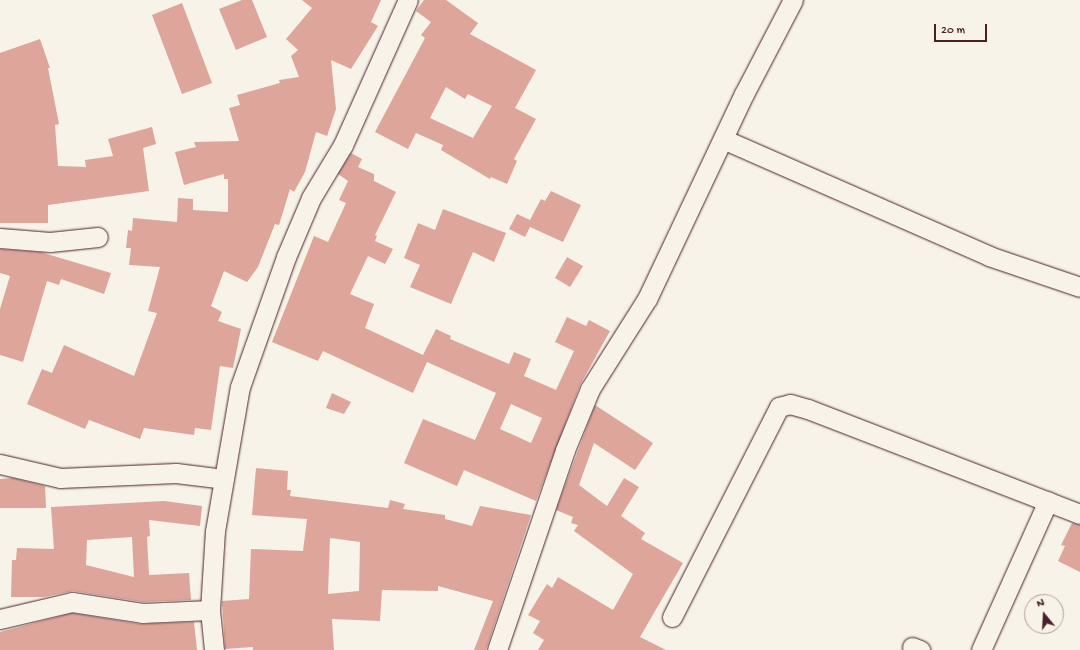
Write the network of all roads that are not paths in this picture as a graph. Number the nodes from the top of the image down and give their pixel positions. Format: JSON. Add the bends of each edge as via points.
{"nodes":[{"id":1,"x":408,"y":0,"type":"edge"},
{"id":2,"x":793,"y":0,"type":"edge"},
{"id":3,"x":723,"y":138,"type":"junction"},
{"id":4,"x":98,"y":237,"type":"dead end"},
{"id":5,"x":0,"y":238,"type":"edge"},
{"id":6,"x":1080,"y":288,"type":"edge"},
{"id":7,"x":0,"y":464,"type":"edge"},
{"id":8,"x":224,"y":479,"type":"junction"},
{"id":9,"x":1048,"y":501,"type":"junction"},
{"id":10,"x":1080,"y":514,"type":"edge"},
{"id":11,"x":210,"y":610,"type":"junction"},
{"id":12,"x":672,"y":617,"type":"dead end"},
{"id":13,"x":0,"y":619,"type":"edge"},
{"id":14,"x":214,"y":650,"type":"edge"},
{"id":15,"x":497,"y":650,"type":"edge"},
{"id":16,"x":981,"y":650,"type":"edge"}],
"edges":[{"from":1,"to":8,"type":"street","via":[[343,145],[311,198],[286,256],[240,387]]},
{"from":2,"to":3,"type":"street"},
{"from":3,"to":6,"type":"street","via":[[988,256]]},
{"from":3,"to":15,"type":"street","via":[[647,299],[590,389],[565,450]]},
{"from":4,"to":5,"type":"street","via":[[50,242]]},
{"from":7,"to":8,"type":"street","via":[[60,478],[176,473]]},
{"from":8,"to":11,"type":"street","via":[[215,531]]},
{"from":9,"to":10,"type":"street"},
{"from":9,"to":12,"type":"street","via":[[808,409],[790,404],[778,407]]},
{"from":9,"to":16,"type":"street"},
{"from":11,"to":13,"type":"street","via":[[142,613],[72,602]]},
{"from":11,"to":14,"type":"street"}]}
